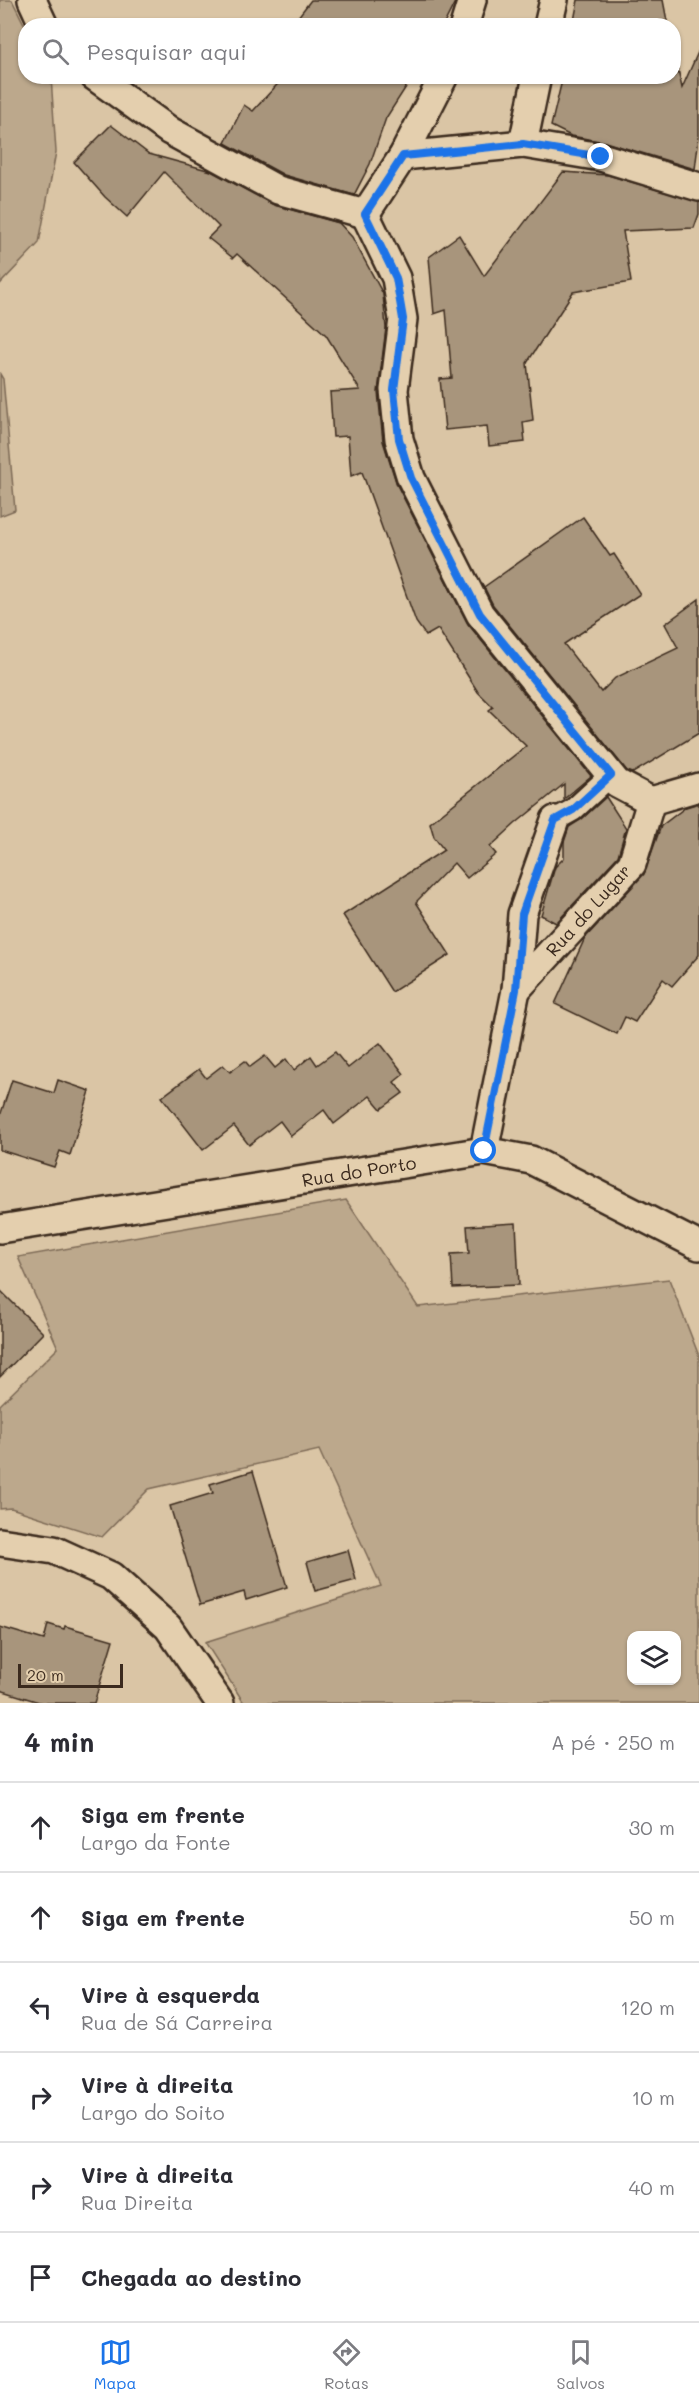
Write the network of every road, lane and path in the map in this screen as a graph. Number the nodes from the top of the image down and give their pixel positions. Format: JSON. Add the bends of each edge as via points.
{"nodes":[{"id":1,"x":32,"y":0,"type":"edge"},
{"id":2,"x":472,"y":0,"type":"edge"},
{"id":3,"x":554,"y":0,"type":"edge"},
{"id":4,"x":40,"y":18,"type":"edge"},
{"id":5,"x":466,"y":18,"type":"edge"},
{"id":6,"x":550,"y":18,"type":"edge"},
{"id":7,"x":105,"y":84,"type":"edge"},
{"id":8,"x":440,"y":84,"type":"edge"},
{"id":9,"x":535,"y":84,"type":"edge"},
{"id":10,"x":523,"y":144,"type":"junction"},
{"id":11,"x":403,"y":156,"type":"junction"},
{"id":12,"x":699,"y":187,"type":"edge"},
{"id":13,"x":365,"y":214,"type":"junction"},
{"id":14,"x":611,"y":775,"type":"junction"},
{"id":15,"x":699,"y":787,"type":"edge"},
{"id":16,"x":651,"y":801,"type":"junction"},
{"id":17,"x":555,"y":820,"type":"joint"},
{"id":18,"x":516,"y":990,"type":"junction"},
{"id":19,"x":484,"y":1151,"type":"junction"},
{"id":20,"x":0,"y":1229,"type":"edge"},
{"id":21,"x":699,"y":1246,"type":"edge"},
{"id":22,"x":0,"y":1542,"type":"edge"},
{"id":23,"x":220,"y":1703,"type":"edge"}],
"edges":[{"from":1,"to":4,"type":"street"},
{"from":2,"to":5,"type":"street"},
{"from":3,"to":6,"type":"street"},
{"from":7,"to":13,"type":"street","via":[[170,131],[278,190]]},
{"from":8,"to":11,"type":"street"},
{"from":9,"to":10,"type":"street"},
{"from":10,"to":11,"type":"street"},
{"from":10,"to":12,"type":"street","via":[[601,157]]},
{"from":11,"to":13,"type":"street"},
{"from":13,"to":14,"type":"street","via":[[396,278],[403,319],[394,390],[399,439],[411,478],[480,614]]},
{"from":14,"to":16,"type":"street","via":[[617,783]]},
{"from":14,"to":17,"type":"street","via":[[573,810]]},
{"from":15,"to":16,"type":"street"},
{"from":16,"to":18,"type":"street","name":"Rua do Lugar","via":[[632,864]]},
{"from":17,"to":18,"type":"street","via":[[522,914]]},
{"from":18,"to":19,"type":"street"},
{"from":19,"to":20,"type":"street","name":"Rua do Porto"},
{"from":19,"to":21,"type":"street","name":"Rua do Porto","via":[[531,1160]]},
{"from":22,"to":23,"type":"street","via":[[54,1550],[111,1576],[168,1627]]}]}
